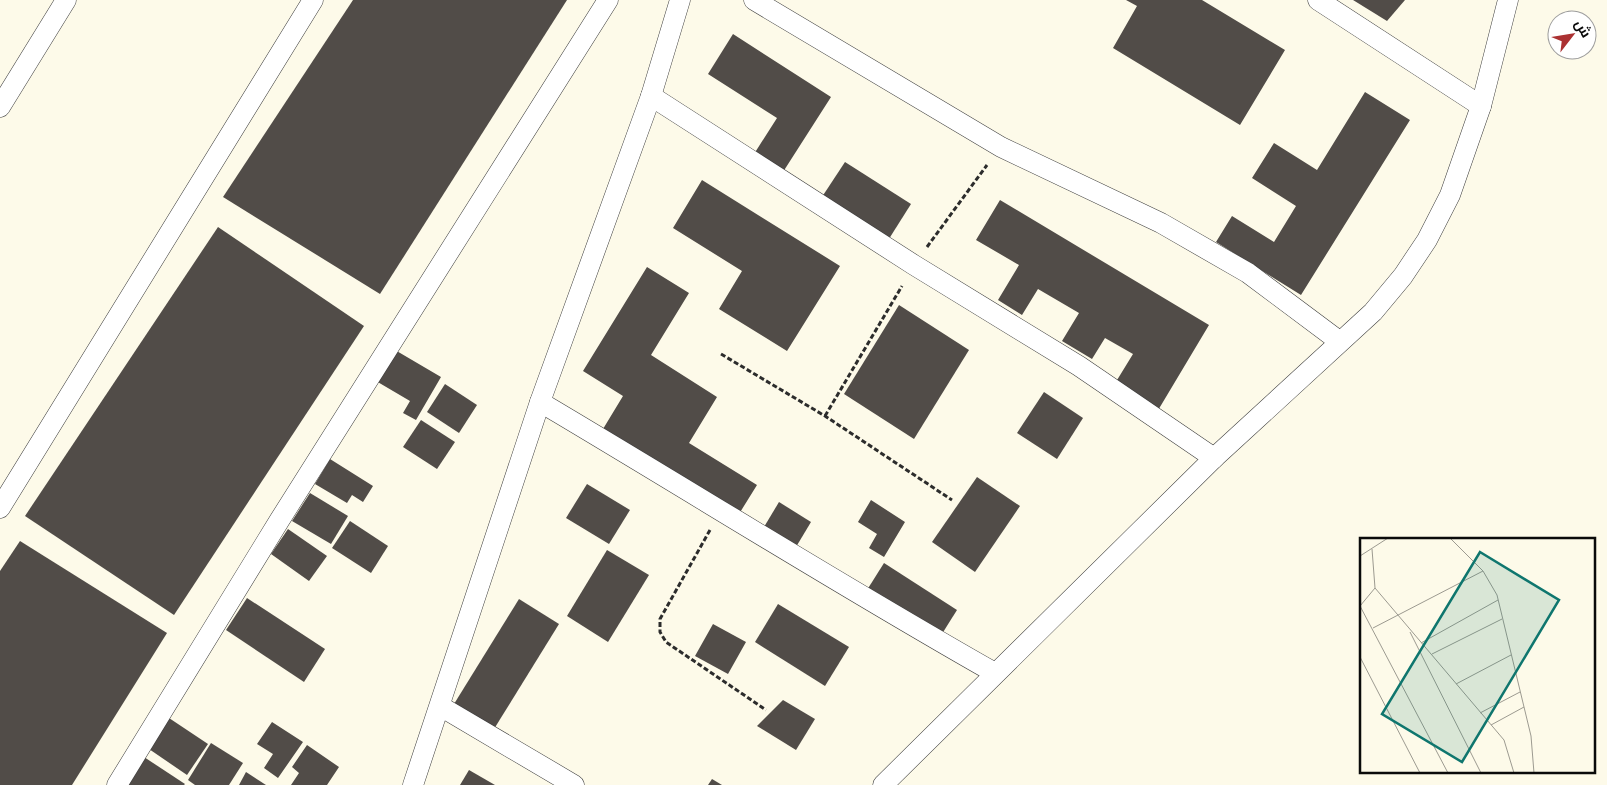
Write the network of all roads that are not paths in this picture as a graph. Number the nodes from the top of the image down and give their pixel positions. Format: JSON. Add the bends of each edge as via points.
{"nodes":[{"id":1,"x":66,"y":0,"type":"edge"},
{"id":2,"x":314,"y":0,"type":"edge"},
{"id":3,"x":608,"y":0,"type":"edge"},
{"id":4,"x":680,"y":0,"type":"edge"},
{"id":5,"x":754,"y":0,"type":"edge"},
{"id":6,"x":1318,"y":0,"type":"edge"},
{"id":7,"x":1508,"y":0,"type":"edge"},
{"id":8,"x":651,"y":96,"type":"junction"},
{"id":9,"x":1481,"y":106,"type":"junction"},
{"id":10,"x":0,"y":107,"type":"edge"},
{"id":11,"x":1339,"y":341,"type":"junction"},
{"id":12,"x":540,"y":402,"type":"junction"},
{"id":13,"x":1214,"y":458,"type":"junction"},
{"id":14,"x":0,"y":508,"type":"edge"},
{"id":15,"x":995,"y":673,"type":"junction"},
{"id":16,"x":440,"y":706,"type":"junction"},
{"id":17,"x":117,"y":785,"type":"edge"},
{"id":18,"x":413,"y":785,"type":"edge"},
{"id":19,"x":574,"y":785,"type":"edge"},
{"id":20,"x":883,"y":785,"type":"edge"}],
"edges":[{"from":1,"to":10,"type":"street"},
{"from":2,"to":14,"type":"street"},
{"from":3,"to":17,"type":"street","via":[[278,521]]},
{"from":4,"to":8,"type":"street"},
{"from":5,"to":11,"type":"street","via":[[1001,147],[1161,223],[1248,273]]},
{"from":6,"to":9,"type":"street"},
{"from":7,"to":9,"type":"street"},
{"from":8,"to":12,"type":"street"},
{"from":8,"to":13,"type":"street","via":[[914,265],[1079,366]]},
{"from":9,"to":11,"type":"street","via":[[1450,195],[1427,240],[1373,312]]},
{"from":11,"to":13,"type":"street"},
{"from":12,"to":15,"type":"street","via":[[873,604]]},
{"from":12,"to":16,"type":"street"},
{"from":13,"to":15,"type":"street"},
{"from":15,"to":20,"type":"street"},
{"from":16,"to":18,"type":"street"},
{"from":16,"to":19,"type":"street"}]}
